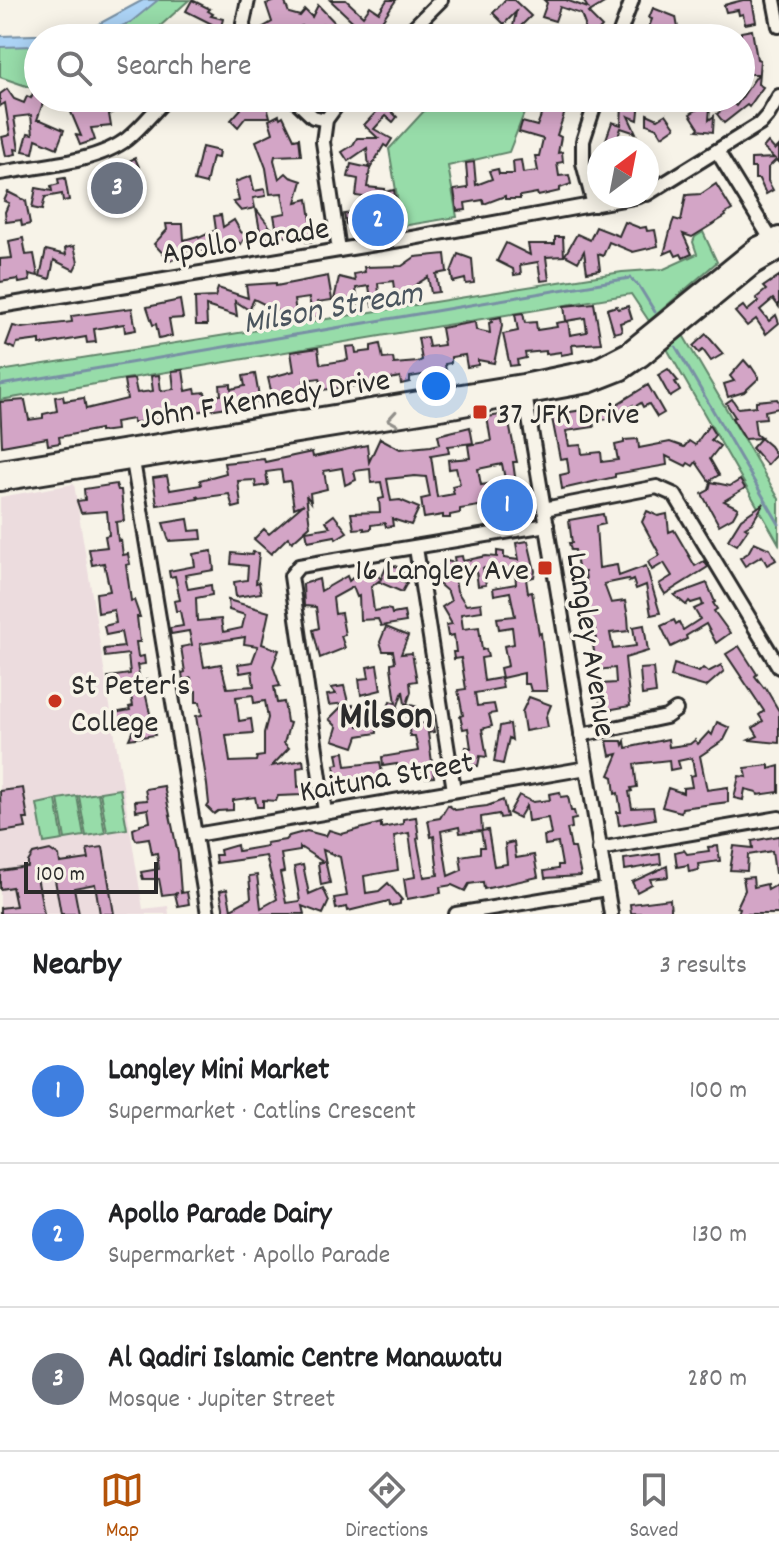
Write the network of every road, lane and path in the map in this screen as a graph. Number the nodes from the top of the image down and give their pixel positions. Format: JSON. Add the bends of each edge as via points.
{"nodes":[{"id":1,"x":248,"y":0,"type":"edge"},
{"id":2,"x":441,"y":0,"type":"edge"},
{"id":3,"x":632,"y":0,"type":"edge"},
{"id":4,"x":774,"y":0,"type":"edge"},
{"id":5,"x":243,"y":24,"type":"edge"},
{"id":6,"x":417,"y":24,"type":"edge"},
{"id":7,"x":623,"y":24,"type":"edge"},
{"id":8,"x":779,"y":26,"type":"edge"},
{"id":9,"x":779,"y":96,"type":"edge"},
{"id":10,"x":153,"y":112,"type":"edge"},
{"id":11,"x":308,"y":112,"type":"edge"},
{"id":12,"x":332,"y":112,"type":"edge"},
{"id":13,"x":592,"y":112,"type":"edge"},
{"id":14,"x":326,"y":120,"type":"junction"},
{"id":15,"x":717,"y":151,"type":"junction"},
{"id":16,"x":0,"y":173,"type":"edge"},
{"id":17,"x":587,"y":178,"type":"edge"},
{"id":18,"x":659,"y":187,"type":"edge"},
{"id":19,"x":587,"y":206,"type":"edge"},
{"id":20,"x":777,"y":244,"type":"edge"},
{"id":21,"x":339,"y":250,"type":"junction"},
{"id":22,"x":0,"y":306,"type":"edge"},
{"id":23,"x":524,"y":389,"type":"junction"},
{"id":24,"x":131,"y":454,"type":"junction"},
{"id":25,"x":0,"y":469,"type":"edge"},
{"id":26,"x":0,"y":482,"type":"edge"},
{"id":27,"x":544,"y":509,"type":"junction"},
{"id":28,"x":547,"y":525,"type":"junction"},
{"id":29,"x":416,"y":548,"type":"junction"},
{"id":30,"x":779,"y":667,"type":"edge"},
{"id":31,"x":676,"y":710,"type":"dead end"},
{"id":32,"x":581,"y":735,"type":"junction"},
{"id":33,"x":587,"y":768,"type":"junction"},
{"id":34,"x":454,"y":790,"type":"junction"},
{"id":35,"x":325,"y":812,"type":"junction"},
{"id":36,"x":779,"y":818,"type":"edge"},
{"id":37,"x":195,"y":835,"type":"junction"},
{"id":38,"x":599,"y":849,"type":"junction"},
{"id":39,"x":606,"y":889,"type":"junction"},
{"id":40,"x":208,"y":914,"type":"edge"},
{"id":41,"x":456,"y":914,"type":"edge"},
{"id":42,"x":611,"y":914,"type":"edge"}],
"edges":[{"from":1,"to":5,"type":"street"},
{"from":2,"to":6,"type":"street"},
{"from":3,"to":7,"type":"street"},
{"from":4,"to":8,"type":"street"},
{"from":9,"to":15,"type":"street","via":[[760,124]]},
{"from":10,"to":16,"type":"street","via":[[128,138],[96,155]]},
{"from":11,"to":14,"type":"street"},
{"from":12,"to":14,"type":"street"},
{"from":13,"to":17,"type":"street","via":[[583,141]]},
{"from":14,"to":21,"type":"street","via":[[324,155]]},
{"from":15,"to":18,"type":"street"},
{"from":15,"to":20,"type":"street"},
{"from":19,"to":21,"type":"street","name":"Apollo Parade"},
{"from":20,"to":23,"type":"main road","name":"John F Kennedy Drive","via":[[757,246],[620,356]]},
{"from":21,"to":22,"type":"street","name":"Apollo Parade"},
{"from":23,"to":24,"type":"main road","name":"John F Kennedy Drive"},
{"from":23,"to":27,"type":"street","name":"Langley Avenue"},
{"from":24,"to":25,"type":"main road","name":"John F Kennedy Drive"},
{"from":24,"to":26,"type":"main road","name":"John F Kennedy Drive"},
{"from":24,"to":37,"type":"street"},
{"from":27,"to":28,"type":"street","name":"Langley Avenue"},
{"from":27,"to":30,"type":"street","via":[[657,487],[675,495]]},
{"from":28,"to":29,"type":"street"},
{"from":28,"to":32,"type":"street","name":"Langley Avenue"},
{"from":29,"to":34,"type":"street"},
{"from":29,"to":35,"type":"street","via":[[299,566],[291,576]]},
{"from":31,"to":32,"type":"street","via":[[666,717]]},
{"from":32,"to":33,"type":"street","name":"Langley Avenue"},
{"from":33,"to":34,"type":"street","name":"Kaituna Street"},
{"from":33,"to":38,"type":"street","name":"Langley Avenue"},
{"from":34,"to":35,"type":"street","name":"Kaituna Street"},
{"from":35,"to":37,"type":"street","name":"Kaituna Street"},
{"from":36,"to":38,"type":"street"},
{"from":37,"to":40,"type":"street"},
{"from":38,"to":39,"type":"street","name":"Langley Avenue"},
{"from":39,"to":41,"type":"street"},
{"from":39,"to":42,"type":"street","name":"Langley Avenue"}]}
